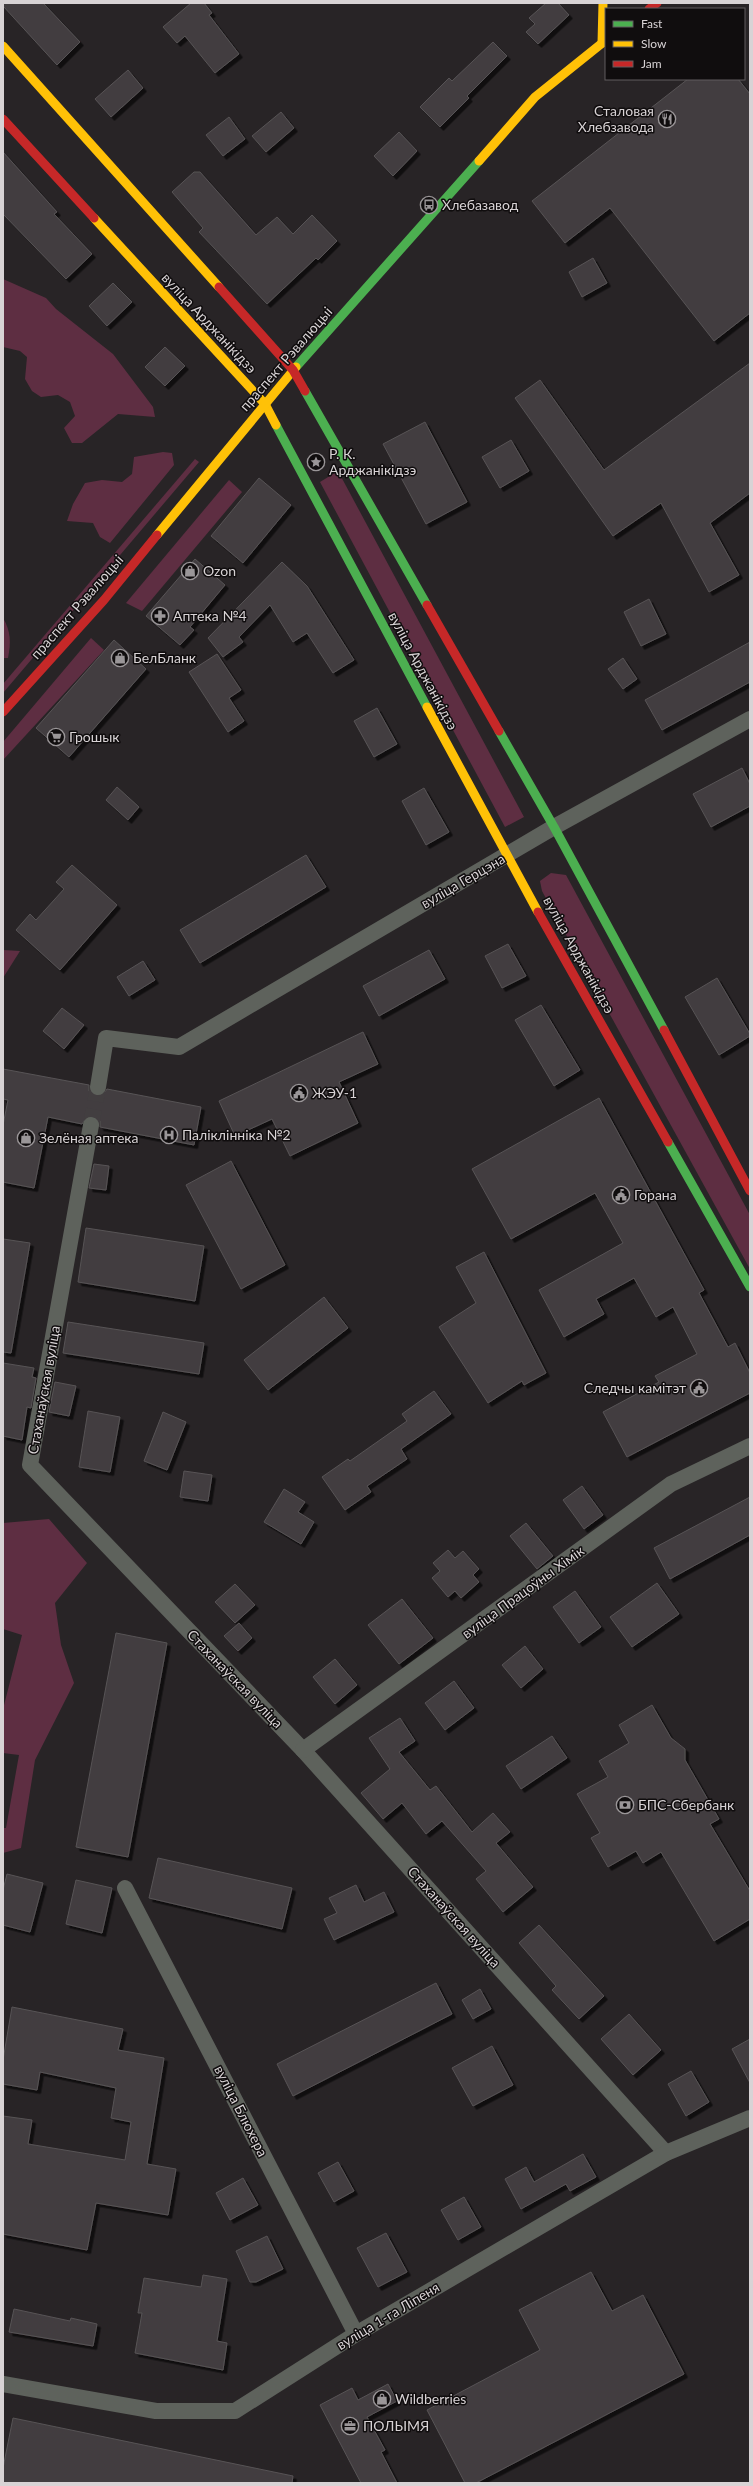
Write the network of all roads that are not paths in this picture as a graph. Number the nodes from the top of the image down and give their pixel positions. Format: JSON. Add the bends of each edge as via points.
{"nodes":[{"id":1,"x":603,"y":3,"type":"edge"},
{"id":2,"x":604,"y":42,"type":"edge"},
{"id":3,"x":3,"y":46,"type":"edge"},
{"id":4,"x":3,"y":119,"type":"edge"},
{"id":5,"x":294,"y":370,"type":"junction"},
{"id":6,"x":265,"y":404,"type":"junction"},
{"id":7,"x":3,"y":712,"type":"edge"},
{"id":8,"x":750,"y":719,"type":"edge"},
{"id":9,"x":554,"y":827,"type":"junction"},
{"id":10,"x":506,"y":856,"type":"junction"},
{"id":11,"x":98,"y":1087,"type":"tunnel mouth"},
{"id":12,"x":91,"y":1125,"type":"tunnel mouth"},
{"id":13,"x":750,"y":1191,"type":"edge"},
{"id":14,"x":750,"y":1287,"type":"edge"},
{"id":15,"x":750,"y":1446,"type":"edge"},
{"id":16,"x":303,"y":1750,"type":"junction"},
{"id":17,"x":125,"y":1888,"type":"dead end"},
{"id":18,"x":750,"y":2118,"type":"edge"},
{"id":19,"x":666,"y":2153,"type":"junction"},
{"id":20,"x":356,"y":2334,"type":"junction"},
{"id":21,"x":3,"y":2384,"type":"edge"}],
"edges":[{"from":1,"to":2,"type":"main road"},
{"from":2,"to":5,"type":"main road","name":"праспект Рэвалюцыі","via":[[535,97]]},
{"from":3,"to":5,"type":"main road"},
{"from":4,"to":6,"type":"main road","name":"вуліца Арджанікідзэ"},
{"from":5,"to":6,"type":"main road","name":"праспект Рэвалюцыі"},
{"from":5,"to":9,"type":"main road"},
{"from":6,"to":7,"type":"main road","name":"праспект Рэвалюцыі","via":[[104,600]]},
{"from":6,"to":10,"type":"main road","name":"вуліца Арджанікідзэ"},
{"from":8,"to":9,"type":"street","name":"вуліца Герцэна"},
{"from":9,"to":10,"type":"street","name":"вуліца Герцэна"},
{"from":9,"to":13,"type":"main road"},
{"from":10,"to":11,"type":"street","name":"вуліца Герцэна","via":[[180,1047],[106,1038]]},
{"from":10,"to":14,"type":"main road","name":"вуліца Арджанікідзэ"},
{"from":12,"to":16,"type":"street","name":"Стаханаўская вуліца","via":[[30,1465]]},
{"from":15,"to":16,"type":"street","name":"вуліца Працоўны Хімік","via":[[671,1484]]},
{"from":16,"to":19,"type":"street","name":"Стаханаўская вуліца"},
{"from":17,"to":20,"type":"street","name":"вуліца Блюхера"},
{"from":18,"to":19,"type":"street","name":"вуліца 1-га Ліпеня"},
{"from":19,"to":20,"type":"street","name":"вуліца 1-га Ліпеня"},
{"from":20,"to":21,"type":"street","name":"вуліца 1-га Ліпеня","via":[[235,2411],[156,2411]]}]}
